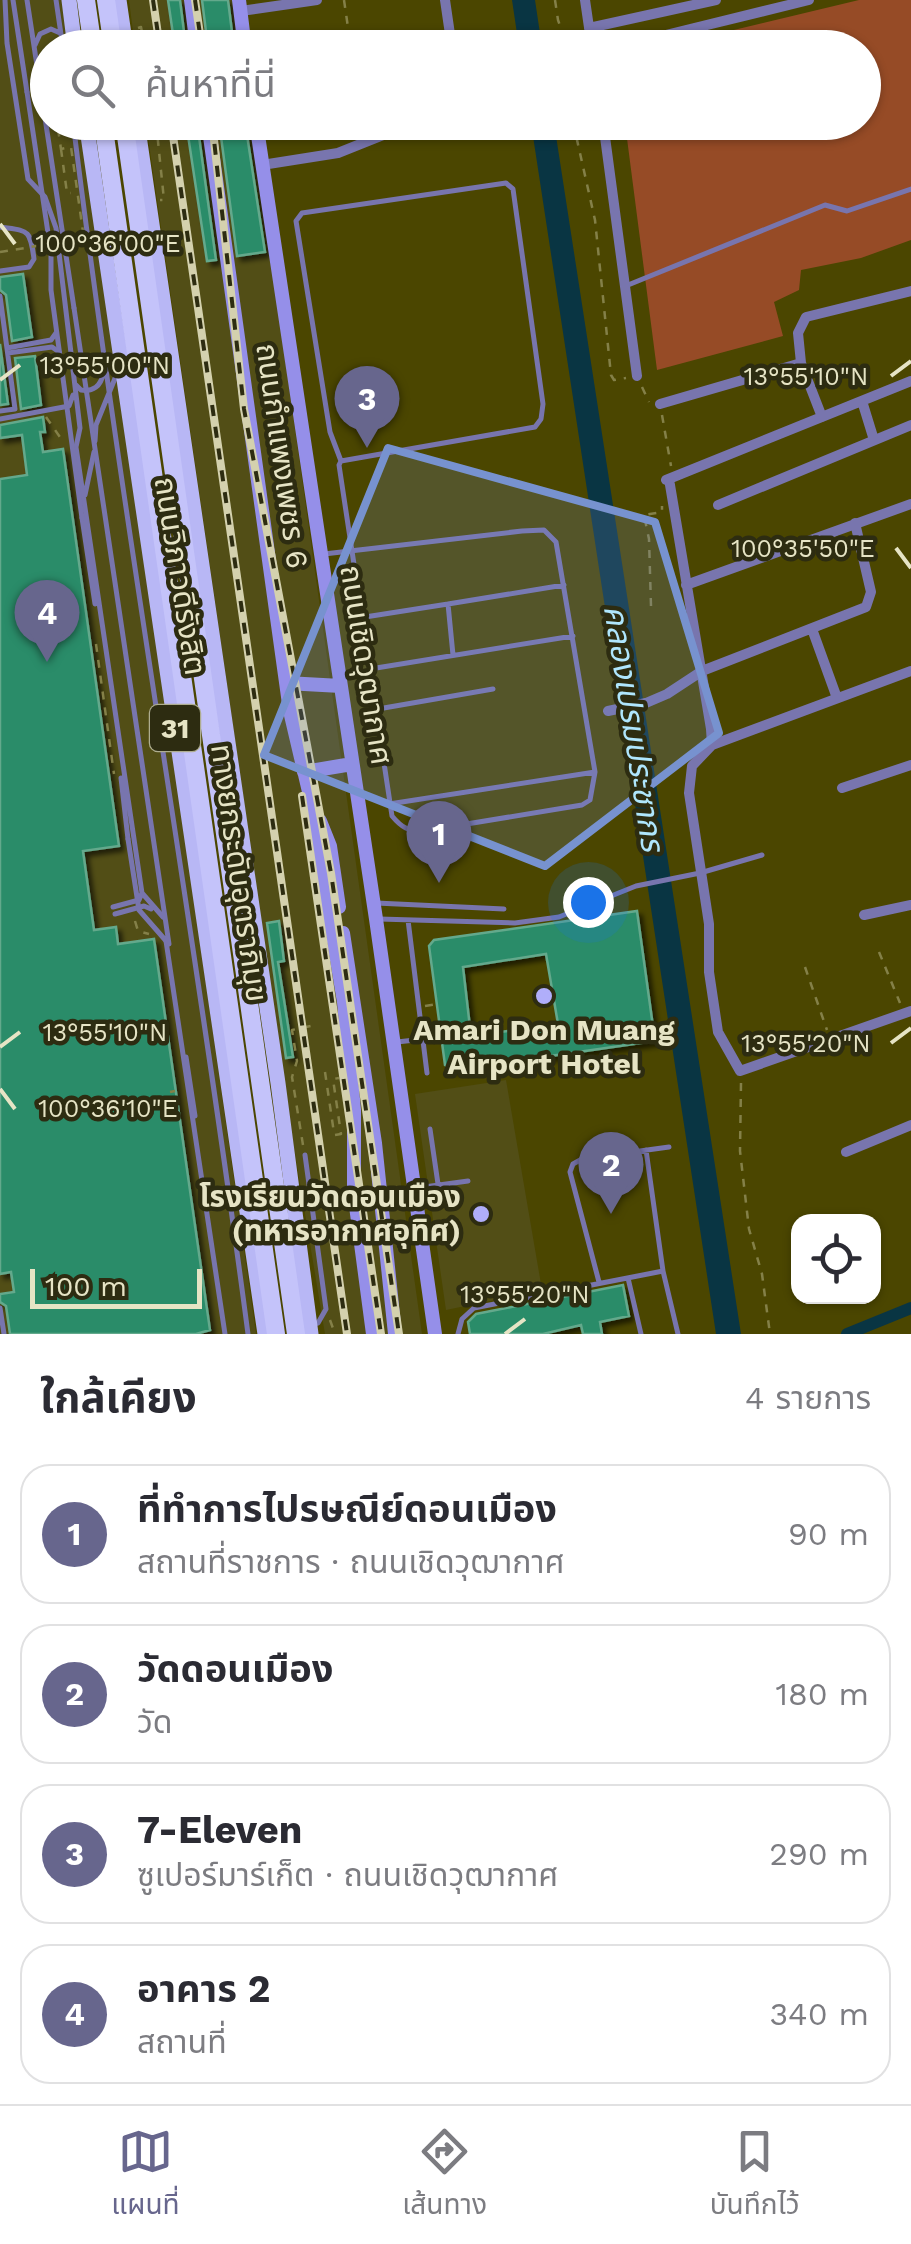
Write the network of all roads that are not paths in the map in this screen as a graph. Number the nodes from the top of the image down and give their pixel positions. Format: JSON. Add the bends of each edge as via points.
{"nodes":[{"id":1,"x":5,"y":0,"type":"edge"},
{"id":2,"x":13,"y":0,"type":"edge"},
{"id":3,"x":27,"y":0,"type":"edge"},
{"id":4,"x":56,"y":0,"type":"edge"},
{"id":5,"x":69,"y":0,"type":"edge"},
{"id":6,"x":86,"y":0,"type":"edge"},
{"id":7,"x":106,"y":0,"type":"edge"},
{"id":8,"x":119,"y":0,"type":"edge"},
{"id":9,"x":191,"y":0,"type":"edge"},
{"id":10,"x":317,"y":0,"type":"edge"},
{"id":11,"x":444,"y":0,"type":"edge"},
{"id":12,"x":585,"y":0,"type":"edge"},
{"id":13,"x":716,"y":0,"type":"edge"},
{"id":14,"x":809,"y":0,"type":"edge"},
{"id":15,"x":240,"y":6,"type":"edge"},
{"id":16,"x":589,"y":28,"type":"joint"},
{"id":17,"x":31,"y":30,"type":"edge"},
{"id":18,"x":61,"y":30,"type":"edge"},
{"id":19,"x":73,"y":30,"type":"edge"},
{"id":20,"x":90,"y":30,"type":"edge"},
{"id":21,"x":110,"y":30,"type":"edge"},
{"id":22,"x":123,"y":30,"type":"edge"},
{"id":23,"x":195,"y":30,"type":"edge"},
{"id":24,"x":449,"y":30,"type":"edge"},
{"id":25,"x":686,"y":30,"type":"edge"},
{"id":26,"x":30,"y":112,"type":"edge"},
{"id":27,"x":34,"y":140,"type":"edge"},
{"id":28,"x":49,"y":140,"type":"edge"},
{"id":29,"x":75,"y":140,"type":"edge"},
{"id":30,"x":88,"y":140,"type":"edge"},
{"id":31,"x":107,"y":140,"type":"edge"},
{"id":32,"x":127,"y":140,"type":"edge"},
{"id":33,"x":140,"y":140,"type":"edge"},
{"id":34,"x":211,"y":140,"type":"edge"},
{"id":35,"x":259,"y":140,"type":"edge"},
{"id":36,"x":370,"y":140,"type":"edge"},
{"id":37,"x":605,"y":140,"type":"edge"},
{"id":38,"x":262,"y":165,"type":"junction"},
{"id":39,"x":911,"y":189,"type":"edge"},
{"id":40,"x":0,"y":226,"type":"edge"},
{"id":41,"x":56,"y":228,"type":"junction"},
{"id":42,"x":68,"y":252,"type":"junction"},
{"id":43,"x":0,"y":271,"type":"edge"},
{"id":44,"x":625,"y":286,"type":"junction"},
{"id":45,"x":911,"y":291,"type":"edge"},
{"id":46,"x":0,"y":296,"type":"edge"},
{"id":47,"x":56,"y":333,"type":"junction"},
{"id":48,"x":32,"y":346,"type":"junction"},
{"id":49,"x":7,"y":350,"type":"junction"},
{"id":50,"x":59,"y":352,"type":"junction"},
{"id":51,"x":800,"y":363,"type":"junction"},
{"id":52,"x":112,"y":369,"type":"junction"},
{"id":53,"x":637,"y":376,"type":"dead end"},
{"id":54,"x":911,"y":381,"type":"edge"},
{"id":55,"x":74,"y":382,"type":"junction"},
{"id":56,"x":74,"y":393,"type":"junction"},
{"id":57,"x":108,"y":401,"type":"junction"},
{"id":58,"x":862,"y":401,"type":"junction"},
{"id":59,"x":660,"y":404,"type":"dead end"},
{"id":60,"x":0,"y":415,"type":"edge"},
{"id":61,"x":822,"y":417,"type":"junction"},
{"id":62,"x":911,"y":425,"type":"edge"},
{"id":63,"x":874,"y":440,"type":"junction"},
{"id":64,"x":94,"y":452,"type":"junction"},
{"id":65,"x":341,"y":462,"type":"junction"},
{"id":66,"x":84,"y":503,"type":"junction"},
{"id":67,"x":911,"y":504,"type":"edge"},
{"id":68,"x":718,"y":505,"type":"dead end"},
{"id":69,"x":855,"y":522,"type":"junction"},
{"id":70,"x":354,"y":551,"type":"junction"},
{"id":71,"x":321,"y":554,"type":"junction"},
{"id":72,"x":564,"y":585,"type":"junction"},
{"id":73,"x":686,"y":586,"type":"junction"},
{"id":74,"x":448,"y":604,"type":"junction"},
{"id":75,"x":364,"y":617,"type":"junction"},
{"id":76,"x":812,"y":629,"type":"junction"},
{"id":77,"x":573,"y":636,"type":"junction"},
{"id":78,"x":453,"y":655,"type":"junction"},
{"id":79,"x":370,"y":669,"type":"junction"},
{"id":80,"x":702,"y":671,"type":"junction"},
{"id":81,"x":911,"y":671,"type":"edge"},
{"id":82,"x":286,"y":683,"type":"junction"},
{"id":83,"x":341,"y":686,"type":"junction"},
{"id":84,"x":493,"y":689,"type":"dead end"},
{"id":85,"x":837,"y":698,"type":"junction"},
{"id":86,"x":377,"y":709,"type":"junction"},
{"id":87,"x":613,"y":710,"type":"dead end"},
{"id":88,"x":712,"y":745,"type":"junction"},
{"id":89,"x":352,"y":764,"type":"junction"},
{"id":90,"x":911,"y":765,"type":"edge"},
{"id":91,"x":304,"y":772,"type":"junction"},
{"id":92,"x":595,"y":772,"type":"junction"},
{"id":93,"x":842,"y":788,"type":"dead end"},
{"id":94,"x":357,"y":792,"type":"junction"},
{"id":95,"x":310,"y":796,"type":"junction"},
{"id":96,"x":389,"y":804,"type":"junction"},
{"id":97,"x":762,"y":855,"type":"dead end"},
{"id":98,"x":700,"y":873,"type":"junction"},
{"id":99,"x":142,"y":893,"type":"junction"},
{"id":100,"x":373,"y":902,"type":"junction"},
{"id":101,"x":911,"y":905,"type":"edge"},
{"id":102,"x":504,"y":909,"type":"dead end"},
{"id":103,"x":154,"y":910,"type":"junction"},
{"id":104,"x":864,"y":915,"type":"dead end"},
{"id":105,"x":163,"y":918,"type":"junction"},
{"id":106,"x":376,"y":920,"type":"junction"},
{"id":107,"x":408,"y":920,"type":"junction"},
{"id":108,"x":168,"y":946,"type":"junction"},
{"id":109,"x":908,"y":1012,"type":"edge"},
{"id":110,"x":424,"y":1040,"type":"junction"},
{"id":111,"x":394,"y":1042,"type":"junction"},
{"id":112,"x":428,"y":1073,"type":"dead end"},
{"id":113,"x":911,"y":1125,"type":"edge"},
{"id":114,"x":430,"y":1129,"type":"dead end"},
{"id":115,"x":669,"y":1148,"type":"dead end"},
{"id":116,"x":646,"y":1150,"type":"junction"},
{"id":117,"x":846,"y":1152,"type":"dead end"},
{"id":118,"x":305,"y":1154,"type":"road end"},
{"id":119,"x":468,"y":1182,"type":"dead end"},
{"id":120,"x":438,"y":1184,"type":"junction"},
{"id":121,"x":416,"y":1188,"type":"junction"},
{"id":122,"x":664,"y":1271,"type":"junction"},
{"id":123,"x":628,"y":1278,"type":"junction"},
{"id":124,"x":599,"y":1282,"type":"junction"},
{"id":125,"x":0,"y":1308,"type":"edge"},
{"id":126,"x":305,"y":1330,"type":"edge"},
{"id":127,"x":4,"y":1334,"type":"edge"},
{"id":128,"x":226,"y":1334,"type":"edge"},
{"id":129,"x":248,"y":1334,"type":"edge"},
{"id":130,"x":264,"y":1334,"type":"edge"},
{"id":131,"x":276,"y":1334,"type":"edge"},
{"id":132,"x":373,"y":1334,"type":"edge"},
{"id":133,"x":395,"y":1334,"type":"edge"},
{"id":134,"x":435,"y":1334,"type":"edge"},
{"id":135,"x":458,"y":1334,"type":"edge"},
{"id":136,"x":641,"y":1334,"type":"edge"},
{"id":137,"x":678,"y":1334,"type":"edge"}],
"edges":[{"from":1,"to":41,"type":"lane","via":[[28,179],[46,197]]},
{"from":2,"to":26,"type":"lane","bridge":true},
{"from":3,"to":17,"type":"lane"},
{"from":4,"to":18,"type":"lane"},
{"from":5,"to":19,"type":"highway"},
{"from":6,"to":20,"type":"highway"},
{"from":7,"to":21,"type":"highway"},
{"from":8,"to":22,"type":"highway"},
{"from":9,"to":23,"type":"main road"},
{"from":10,"to":15,"type":"street"},
{"from":11,"to":24,"type":"street"},
{"from":12,"to":16,"type":"street"},
{"from":13,"to":16,"type":"street"},
{"from":14,"to":25,"type":"street"},
{"from":27,"to":47,"type":"lane","bridge":true},
{"from":28,"to":42,"type":"lane"},
{"from":29,"to":52,"type":"lane"},
{"from":30,"to":52,"type":"highway","name":"ถนนวิภาวดีรังสิต","number":"31"},
{"from":31,"to":131,"type":"highway","name":"ทางยกระดับอุตราภิมุข","number":"31","bridge":true},
{"from":32,"to":126,"type":"highway","name":"ทางยกระดับอุตราภิมุข","number":"31","bridge":true},
{"from":33,"to":126,"type":"highway","name":"ถนนวิภาวดีรังสิต","number":"31","via":[[276,1069]]},
{"from":34,"to":82,"type":"main road","name":"ถนนกำแพงเพชร 6"},
{"from":35,"to":38,"type":"main road","name":"ถนนเชิดวุฒากาศ"},
{"from":36,"to":38,"type":"street","via":[[338,153]]},
{"from":37,"to":44,"type":"street"},
{"from":38,"to":71,"type":"main road","name":"ถนนเชิดวุฒากาศ"},
{"from":39,"to":44,"type":"lane","via":[[847,211],[825,205]]},
{"from":40,"to":43,"type":"lane","via":[[30,235],[34,259]]},
{"from":41,"to":42,"type":"lane"},
{"from":41,"to":55,"type":"lane"},
{"from":42,"to":108,"type":"lane","bridge":true},
{"from":44,"to":53,"type":"street"},
{"from":45,"to":51,"type":"street","via":[[806,318],[798,333]]},
{"from":46,"to":49,"type":"lane"},
{"from":47,"to":48,"type":"lane"},
{"from":47,"to":50,"type":"lane","bridge":true},
{"from":48,"to":49,"type":"lane"},
{"from":48,"to":50,"type":"lane"},
{"from":49,"to":60,"type":"lane","via":[[15,409]]},
{"from":50,"to":108,"type":"lane","bridge":true,"via":[[139,910]]},
{"from":51,"to":59,"type":"street"},
{"from":51,"to":61,"type":"street"},
{"from":52,"to":55,"type":"lane","via":[[92,390]]},
{"from":52,"to":57,"type":"lane"},
{"from":52,"to":57,"type":"lane"},
{"from":52,"to":130,"type":"highway","name":"ถนนวิภาวดีรังสิต","number":"31"},
{"from":54,"to":58,"type":"street"},
{"from":55,"to":56,"type":"lane"},
{"from":56,"to":60,"type":"lane","via":[[59,410]]},
{"from":56,"to":66,"type":"lane"},
{"from":57,"to":64,"type":"lane"},
{"from":57,"to":129,"type":"lane"},
{"from":58,"to":61,"type":"street"},
{"from":58,"to":63,"type":"street"},
{"from":61,"to":73,"type":"street","via":[[666,480]]},
{"from":62,"to":63,"type":"street"},
{"from":63,"to":68,"type":"street"},
{"from":64,"to":66,"type":"lane"},
{"from":64,"to":105,"type":"lane"},
{"from":65,"to":65,"type":"lane","via":[[535,427],[541,419],[513,189],[506,183],[302,213],[296,221],[330,432]]},
{"from":65,"to":70,"type":"lane"},
{"from":66,"to":99,"type":"lane"},
{"from":67,"to":69,"type":"street"},
{"from":69,"to":73,"type":"street"},
{"from":69,"to":76,"type":"street","via":[[870,602]]},
{"from":70,"to":71,"type":"lane"},
{"from":70,"to":72,"type":"lane","via":[[544,530],[556,542]]},
{"from":70,"to":75,"type":"lane"},
{"from":71,"to":83,"type":"main road","name":"ถนนเชิดวุฒากาศ"},
{"from":72,"to":74,"type":"lane"},
{"from":72,"to":77,"type":"lane"},
{"from":73,"to":80,"type":"street"},
{"from":74,"to":75,"type":"lane"},
{"from":74,"to":78,"type":"lane"},
{"from":75,"to":79,"type":"lane"},
{"from":76,"to":80,"type":"street"},
{"from":76,"to":85,"type":"street"},
{"from":77,"to":78,"type":"lane"},
{"from":77,"to":92,"type":"lane"},
{"from":78,"to":79,"type":"lane"},
{"from":79,"to":86,"type":"lane"},
{"from":80,"to":87,"type":"street","via":[[646,703]]},
{"from":80,"to":88,"type":"street"},
{"from":81,"to":85,"type":"street"},
{"from":82,"to":83,"type":"main road"},
{"from":82,"to":91,"type":"main road","name":"ถนนกำแพงเพชร 6"},
{"from":83,"to":89,"type":"main road","name":"ถนนเชิดวุฒากาศ"},
{"from":84,"to":86,"type":"lane"},
{"from":85,"to":88,"type":"street"},
{"from":86,"to":96,"type":"lane"},
{"from":88,"to":98,"type":"street","via":[[688,777]]},
{"from":89,"to":91,"type":"main road"},
{"from":89,"to":94,"type":"main road","name":"ถนนเชิดวุฒากาศ"},
{"from":90,"to":93,"type":"street"},
{"from":91,"to":95,"type":"main road","name":"ถนนกำแพงเพชร 6"},
{"from":92,"to":96,"type":"lane"},
{"from":92,"to":96,"type":"lane","via":[[593,792],[582,805],[424,831],[400,826]]},
{"from":94,"to":96,"type":"lane"},
{"from":94,"to":100,"type":"main road","name":"ถนนเชิดวุฒากาศ"},
{"from":95,"to":132,"type":"main road","name":"ถนนกำแพงเพชร 6","via":[[344,1002],[354,1191]]},
{"from":95,"to":133,"type":"main road","name":"ถนนกำแพงเพชร 6","via":[[330,846],[375,1143]]},
{"from":97,"to":98,"type":"lane"},
{"from":98,"to":107,"type":"lane","via":[[636,886],[558,918]]},
{"from":98,"to":109,"type":"street","via":[[718,1032],[740,1071]]},
{"from":99,"to":103,"type":"lane"},
{"from":99,"to":103,"type":"lane","via":[[114,910]]},
{"from":100,"to":102,"type":"lane"},
{"from":100,"to":106,"type":"main road","name":"ถนนเชิดวุฒากาศ"},
{"from":101,"to":104,"type":"street"},
{"from":103,"to":105,"type":"lane"},
{"from":105,"to":108,"type":"lane"},
{"from":106,"to":107,"type":"lane"},
{"from":106,"to":111,"type":"main road","name":"ถนนเชิดวุฒากาศ"},
{"from":107,"to":110,"type":"lane"},
{"from":108,"to":128,"type":"lane","bridge":true},
{"from":110,"to":111,"type":"lane"},
{"from":110,"to":112,"type":"lane"},
{"from":111,"to":121,"type":"main road","name":"ถนนเชิดวุฒากาศ"},
{"from":113,"to":117,"type":"street"},
{"from":114,"to":120,"type":"lane"},
{"from":115,"to":116,"type":"lane"},
{"from":116,"to":122,"type":"lane"},
{"from":116,"to":124,"type":"lane","via":[[582,1160],[570,1172]]},
{"from":118,"to":126,"type":"lane","via":[[326,1309]]},
{"from":119,"to":120,"type":"lane"},
{"from":120,"to":121,"type":"lane"},
{"from":121,"to":134,"type":"main road","name":"ถนนเชิดวุฒากาศ"},
{"from":122,"to":123,"type":"lane"},
{"from":122,"to":137,"type":"lane"},
{"from":123,"to":124,"type":"lane"},
{"from":123,"to":136,"type":"lane"},
{"from":124,"to":135,"type":"lane","via":[[474,1308]]},
{"from":125,"to":127,"type":"lane"}]}
